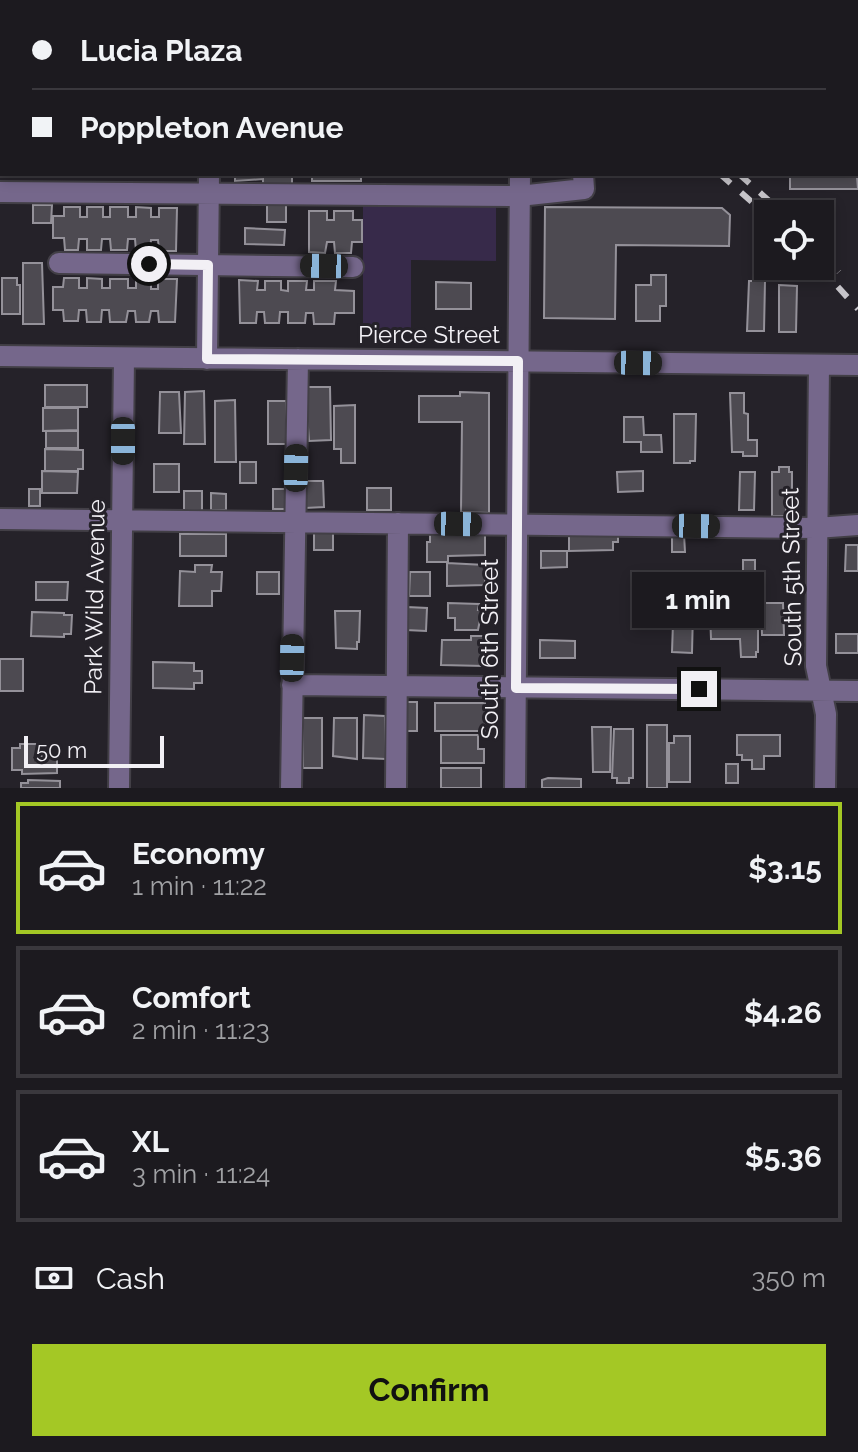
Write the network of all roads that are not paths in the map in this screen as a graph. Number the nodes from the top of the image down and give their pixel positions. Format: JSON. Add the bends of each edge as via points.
{"nodes":[{"id":1,"x":520,"y":176,"type":"edge"},
{"id":2,"x":583,"y":176,"type":"edge"},
{"id":3,"x":209,"y":184,"type":"edge"},
{"id":4,"x":0,"y":192,"type":"edge"},
{"id":5,"x":519,"y":196,"type":"junction"},
{"id":6,"x":59,"y":263,"type":"dead end"},
{"id":7,"x":208,"y":265,"type":"junction"},
{"id":8,"x":353,"y":267,"type":"dead end"},
{"id":9,"x":0,"y":356,"type":"edge"},
{"id":10,"x":124,"y":358,"type":"junction"},
{"id":11,"x":207,"y":359,"type":"junction"},
{"id":12,"x":298,"y":359,"type":"junction"},
{"id":13,"x":518,"y":361,"type":"junction"},
{"id":14,"x":819,"y":365,"type":"junction"},
{"id":15,"x":858,"y":365,"type":"edge"},
{"id":16,"x":0,"y":519,"type":"edge"},
{"id":17,"x":122,"y":520,"type":"junction"},
{"id":18,"x":295,"y":522,"type":"junction"},
{"id":19,"x":398,"y":523,"type":"junction"},
{"id":20,"x":517,"y":525,"type":"junction"},
{"id":21,"x":858,"y":525,"type":"edge"},
{"id":22,"x":816,"y":528,"type":"junction"},
{"id":23,"x":292,"y":685,"type":"junction"},
{"id":24,"x":396,"y":686,"type":"junction"},
{"id":25,"x":516,"y":688,"type":"junction"},
{"id":26,"x":821,"y":690,"type":"junction"},
{"id":27,"x":858,"y":691,"type":"edge"},
{"id":28,"x":119,"y":788,"type":"edge"},
{"id":29,"x":291,"y":788,"type":"edge"},
{"id":30,"x":396,"y":788,"type":"edge"},
{"id":31,"x":515,"y":788,"type":"edge"},
{"id":32,"x":825,"y":788,"type":"edge"}],
"edges":[{"from":1,"to":5,"type":"street","name":"South 6th Street"},
{"from":2,"to":5,"type":"street","via":[[584,189]]},
{"from":3,"to":4,"type":"street"},
{"from":3,"to":5,"type":"street"},
{"from":3,"to":7,"type":"street"},
{"from":5,"to":13,"type":"street","name":"South 6th Street"},
{"from":6,"to":7,"type":"street"},
{"from":7,"to":8,"type":"street"},
{"from":7,"to":11,"type":"street"},
{"from":9,"to":10,"type":"street","name":"Pierce Street"},
{"from":10,"to":11,"type":"street","name":"Pierce Street"},
{"from":10,"to":17,"type":"street","name":"Park Wild Avenue"},
{"from":11,"to":12,"type":"street","name":"Pierce Street"},
{"from":12,"to":13,"type":"street","name":"Pierce Street"},
{"from":12,"to":18,"type":"street"},
{"from":13,"to":14,"type":"street","name":"Pierce Street"},
{"from":13,"to":20,"type":"street","name":"South 6th Street"},
{"from":14,"to":15,"type":"street","name":"Pierce Street"},
{"from":14,"to":22,"type":"street","name":"South 5th Street"},
{"from":16,"to":17,"type":"street"},
{"from":17,"to":18,"type":"street"},
{"from":17,"to":28,"type":"street","name":"Park Wild Avenue"},
{"from":18,"to":19,"type":"street"},
{"from":18,"to":23,"type":"street"},
{"from":19,"to":20,"type":"street"},
{"from":19,"to":24,"type":"street"},
{"from":20,"to":22,"type":"street"},
{"from":20,"to":25,"type":"street","name":"South 6th Street"},
{"from":21,"to":22,"type":"street"},
{"from":22,"to":26,"type":"street","name":"South 5th Street","via":[[816,666]]},
{"from":23,"to":24,"type":"street"},
{"from":23,"to":29,"type":"street"},
{"from":24,"to":25,"type":"street"},
{"from":24,"to":30,"type":"street"},
{"from":25,"to":26,"type":"street"},
{"from":25,"to":31,"type":"street","name":"South 6th Street"},
{"from":26,"to":27,"type":"street"},
{"from":26,"to":32,"type":"street","name":"South 5th Street","via":[[826,714]]}]}
